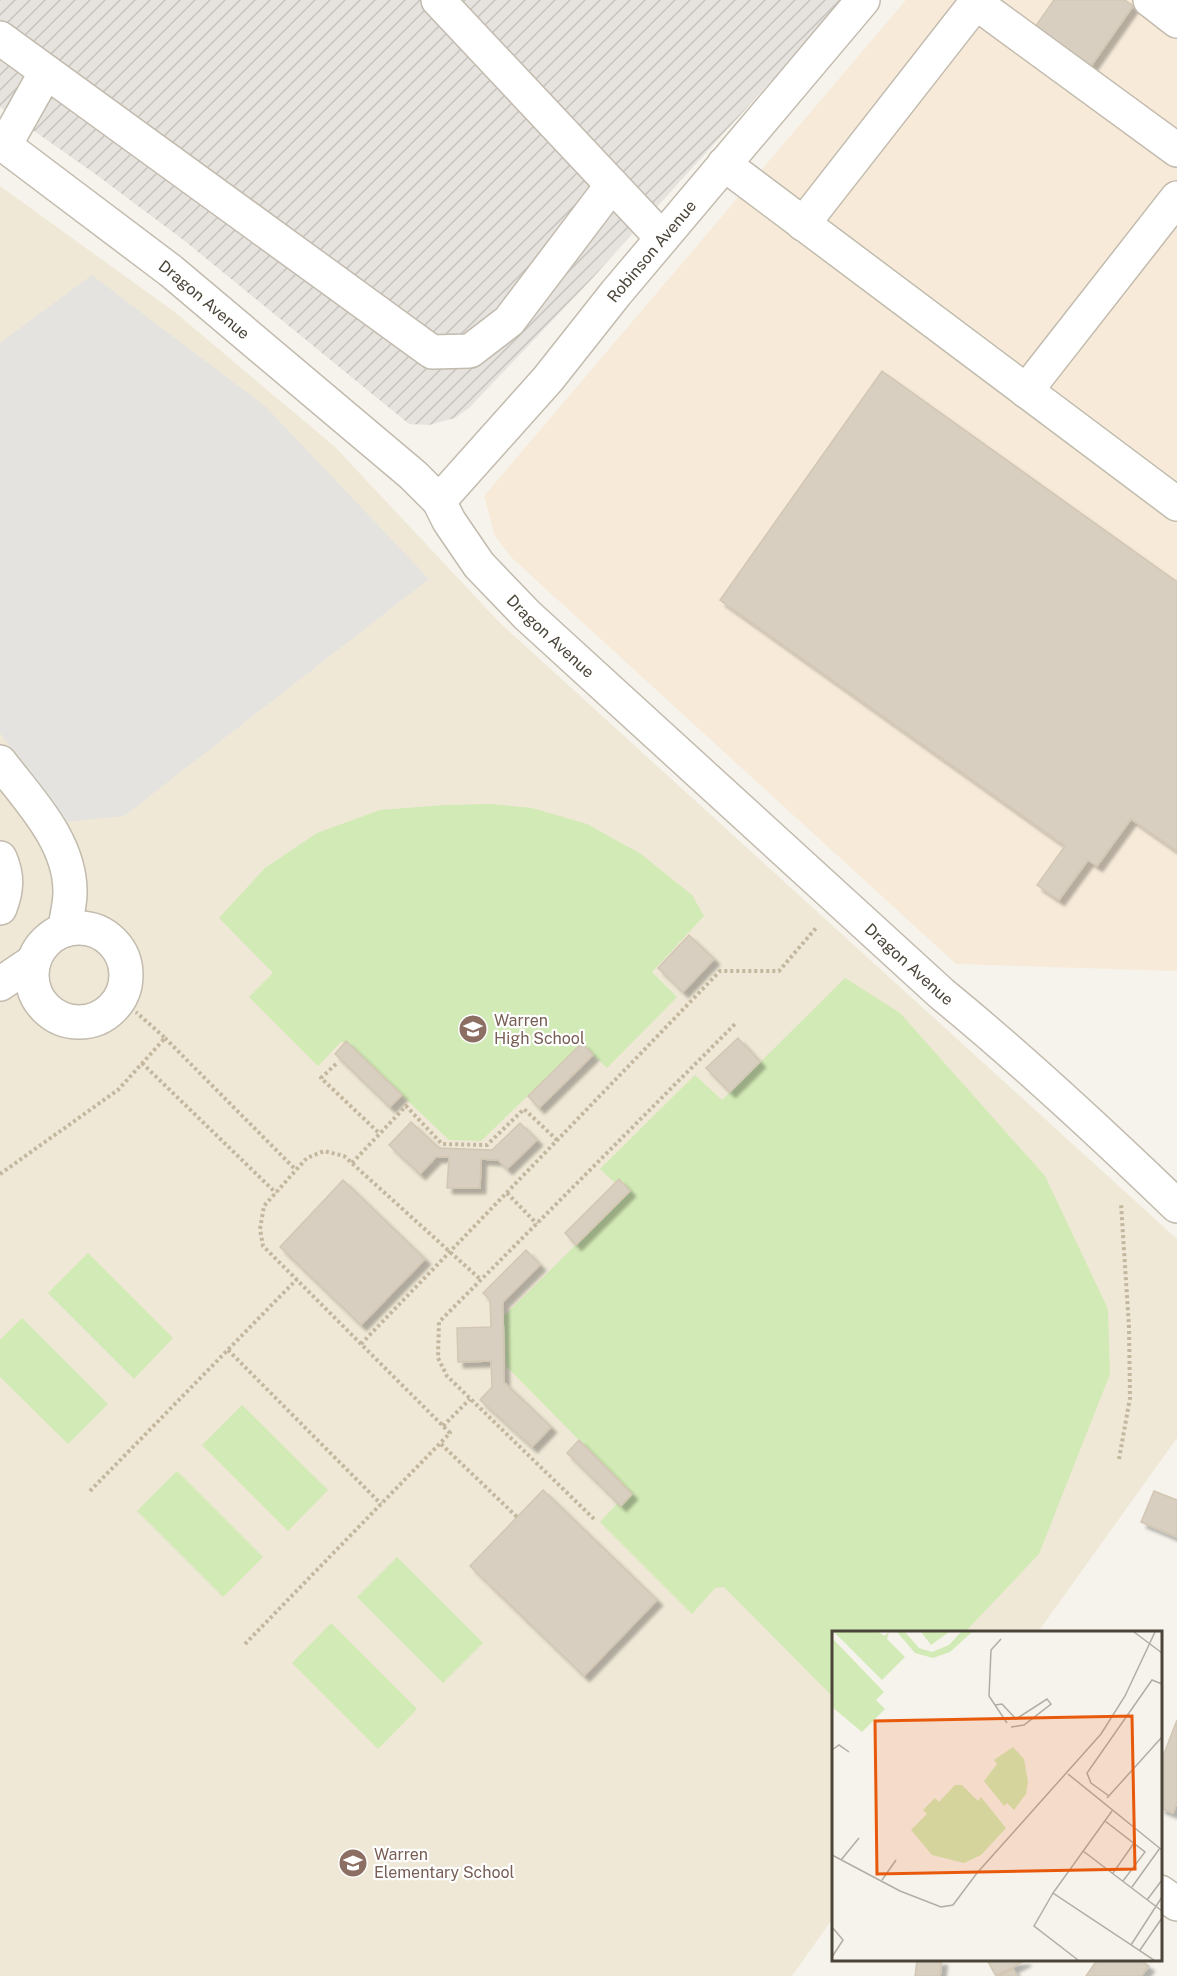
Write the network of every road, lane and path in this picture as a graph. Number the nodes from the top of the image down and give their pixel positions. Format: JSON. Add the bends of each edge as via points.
{"nodes":[{"id":1,"x":438,"y":0,"type":"edge"},
{"id":2,"x":863,"y":0,"type":"edge"},
{"id":3,"x":1150,"y":0,"type":"edge"},
{"id":4,"x":977,"y":1,"type":"edge"},
{"id":5,"x":1177,"y":21,"type":"edge"},
{"id":6,"x":0,"y":38,"type":"edge"},
{"id":7,"x":46,"y":72,"type":"junction"},
{"id":8,"x":3,"y":144,"type":"edge"},
{"id":9,"x":1177,"y":150,"type":"edge"},
{"id":10,"x":724,"y":164,"type":"junction"},
{"id":11,"x":612,"y":185,"type":"junction"},
{"id":12,"x":1177,"y":198,"type":"edge"},
{"id":13,"x":803,"y":224,"type":"junction"},
{"id":14,"x":662,"y":238,"type":"junction"},
{"id":15,"x":1026,"y":391,"type":"junction"},
{"id":16,"x":439,"y":501,"type":"junction"},
{"id":17,"x":1177,"y":504,"type":"edge"},
{"id":18,"x":0,"y":762,"type":"edge"},
{"id":19,"x":0,"y":858,"type":"edge"},
{"id":20,"x":0,"y":908,"type":"edge"},
{"id":21,"x":816,"y":928,"type":"dead end"},
{"id":22,"x":65,"y":930,"type":"junction"},
{"id":23,"x":34,"y":961,"type":"junction"},
{"id":24,"x":0,"y":984,"type":"edge"},
{"id":25,"x":136,"y":1012,"type":"dead end"},
{"id":26,"x":736,"y":1023,"type":"dead end"},
{"id":27,"x":165,"y":1038,"type":"junction"},
{"id":28,"x":142,"y":1063,"type":"junction"},
{"id":29,"x":336,"y":1064,"type":"dead end"},
{"id":30,"x":380,"y":1134,"type":"junction"},
{"id":31,"x":557,"y":1140,"type":"junction"},
{"id":32,"x":352,"y":1162,"type":"junction"},
{"id":33,"x":296,"y":1170,"type":"junction"},
{"id":34,"x":0,"y":1174,"type":"edge"},
{"id":35,"x":276,"y":1193,"type":"junction"},
{"id":36,"x":507,"y":1193,"type":"junction"},
{"id":37,"x":1121,"y":1204,"type":"dead end"},
{"id":38,"x":1177,"y":1206,"type":"edge"},
{"id":39,"x":537,"y":1224,"type":"junction"},
{"id":40,"x":451,"y":1251,"type":"junction"},
{"id":41,"x":297,"y":1280,"type":"junction"},
{"id":42,"x":481,"y":1280,"type":"junction"},
{"id":43,"x":361,"y":1344,"type":"junction"},
{"id":44,"x":228,"y":1350,"type":"junction"},
{"id":45,"x":470,"y":1398,"type":"junction"},
{"id":46,"x":443,"y":1426,"type":"junction"},
{"id":47,"x":441,"y":1444,"type":"junction"},
{"id":48,"x":1119,"y":1459,"type":"dead end"},
{"id":49,"x":90,"y":1491,"type":"dead end"},
{"id":50,"x":381,"y":1504,"type":"junction"},
{"id":51,"x":516,"y":1517,"type":"dead end"},
{"id":52,"x":594,"y":1519,"type":"dead end"},
{"id":53,"x":245,"y":1644,"type":"dead end"},
{"id":54,"x":1162,"y":1893,"type":"edge"},
{"id":55,"x":1177,"y":1904,"type":"edge"}],
"edges":[{"from":1,"to":11,"type":"street"},
{"from":2,"to":10,"type":"street","name":"Robinson Avenue"},
{"from":3,"to":5,"type":"street"},
{"from":4,"to":9,"type":"street"},
{"from":4,"to":13,"type":"street"},
{"from":6,"to":7,"type":"street"},
{"from":7,"to":8,"type":"street"},
{"from":7,"to":11,"type":"street","via":[[432,352],[470,351],[509,321]]},
{"from":8,"to":16,"type":"street","name":"Dragon Avenue","via":[[171,271]]},
{"from":10,"to":13,"type":"street"},
{"from":10,"to":14,"type":"street","name":"Robinson Avenue"},
{"from":11,"to":14,"type":"street"},
{"from":12,"to":15,"type":"street"},
{"from":13,"to":15,"type":"street"},
{"from":14,"to":16,"type":"street","name":"Robinson Avenue","via":[[548,379]]},
{"from":15,"to":17,"type":"street"},
{"from":16,"to":38,"type":"street","name":"Dragon Avenue","via":[[478,565],[527,615]]},
{"from":18,"to":22,"type":"street","via":[[52,830],[66,863],[70,893]]},
{"from":19,"to":20,"type":"street","via":[[7,886]]},
{"from":21,"to":31,"type":"path","via":[[779,971],[720,971]]},
{"from":22,"to":23,"type":"street","via":[[52,936]]},
{"from":22,"to":23,"type":"street","via":[[94,930],[117,948],[126,977],[115,1004],[88,1021],[56,1017],[35,993]]},
{"from":23,"to":24,"type":"street"},
{"from":25,"to":27,"type":"path"},
{"from":26,"to":39,"type":"path"},
{"from":27,"to":28,"type":"path"},
{"from":27,"to":33,"type":"path"},
{"from":28,"to":34,"type":"path","via":[[118,1090]]},
{"from":28,"to":35,"type":"path"},
{"from":29,"to":30,"type":"path","via":[[321,1078]]},
{"from":30,"to":31,"type":"path","via":[[405,1106],[442,1144],[487,1146],[524,1109]]},
{"from":30,"to":32,"type":"path"},
{"from":31,"to":36,"type":"path"},
{"from":32,"to":33,"type":"path","via":[[324,1151],[307,1158]]},
{"from":32,"to":40,"type":"path"},
{"from":33,"to":35,"type":"path"},
{"from":35,"to":41,"type":"path","via":[[264,1206],[260,1229],[263,1246]]},
{"from":36,"to":39,"type":"path"},
{"from":36,"to":40,"type":"path"},
{"from":37,"to":48,"type":"path","via":[[1130,1398]]},
{"from":39,"to":42,"type":"path"},
{"from":40,"to":42,"type":"path"},
{"from":40,"to":43,"type":"path"},
{"from":41,"to":43,"type":"path"},
{"from":41,"to":44,"type":"path"},
{"from":42,"to":45,"type":"path","via":[[440,1322],[438,1336],[438,1358],[447,1376]]},
{"from":43,"to":46,"type":"path"},
{"from":44,"to":49,"type":"path"},
{"from":44,"to":50,"type":"path"},
{"from":45,"to":46,"type":"path"},
{"from":45,"to":52,"type":"path"},
{"from":46,"to":47,"type":"path","via":[[450,1433]]},
{"from":47,"to":50,"type":"path"},
{"from":47,"to":51,"type":"path"},
{"from":50,"to":53,"type":"path"},
{"from":54,"to":55,"type":"street"}]}
